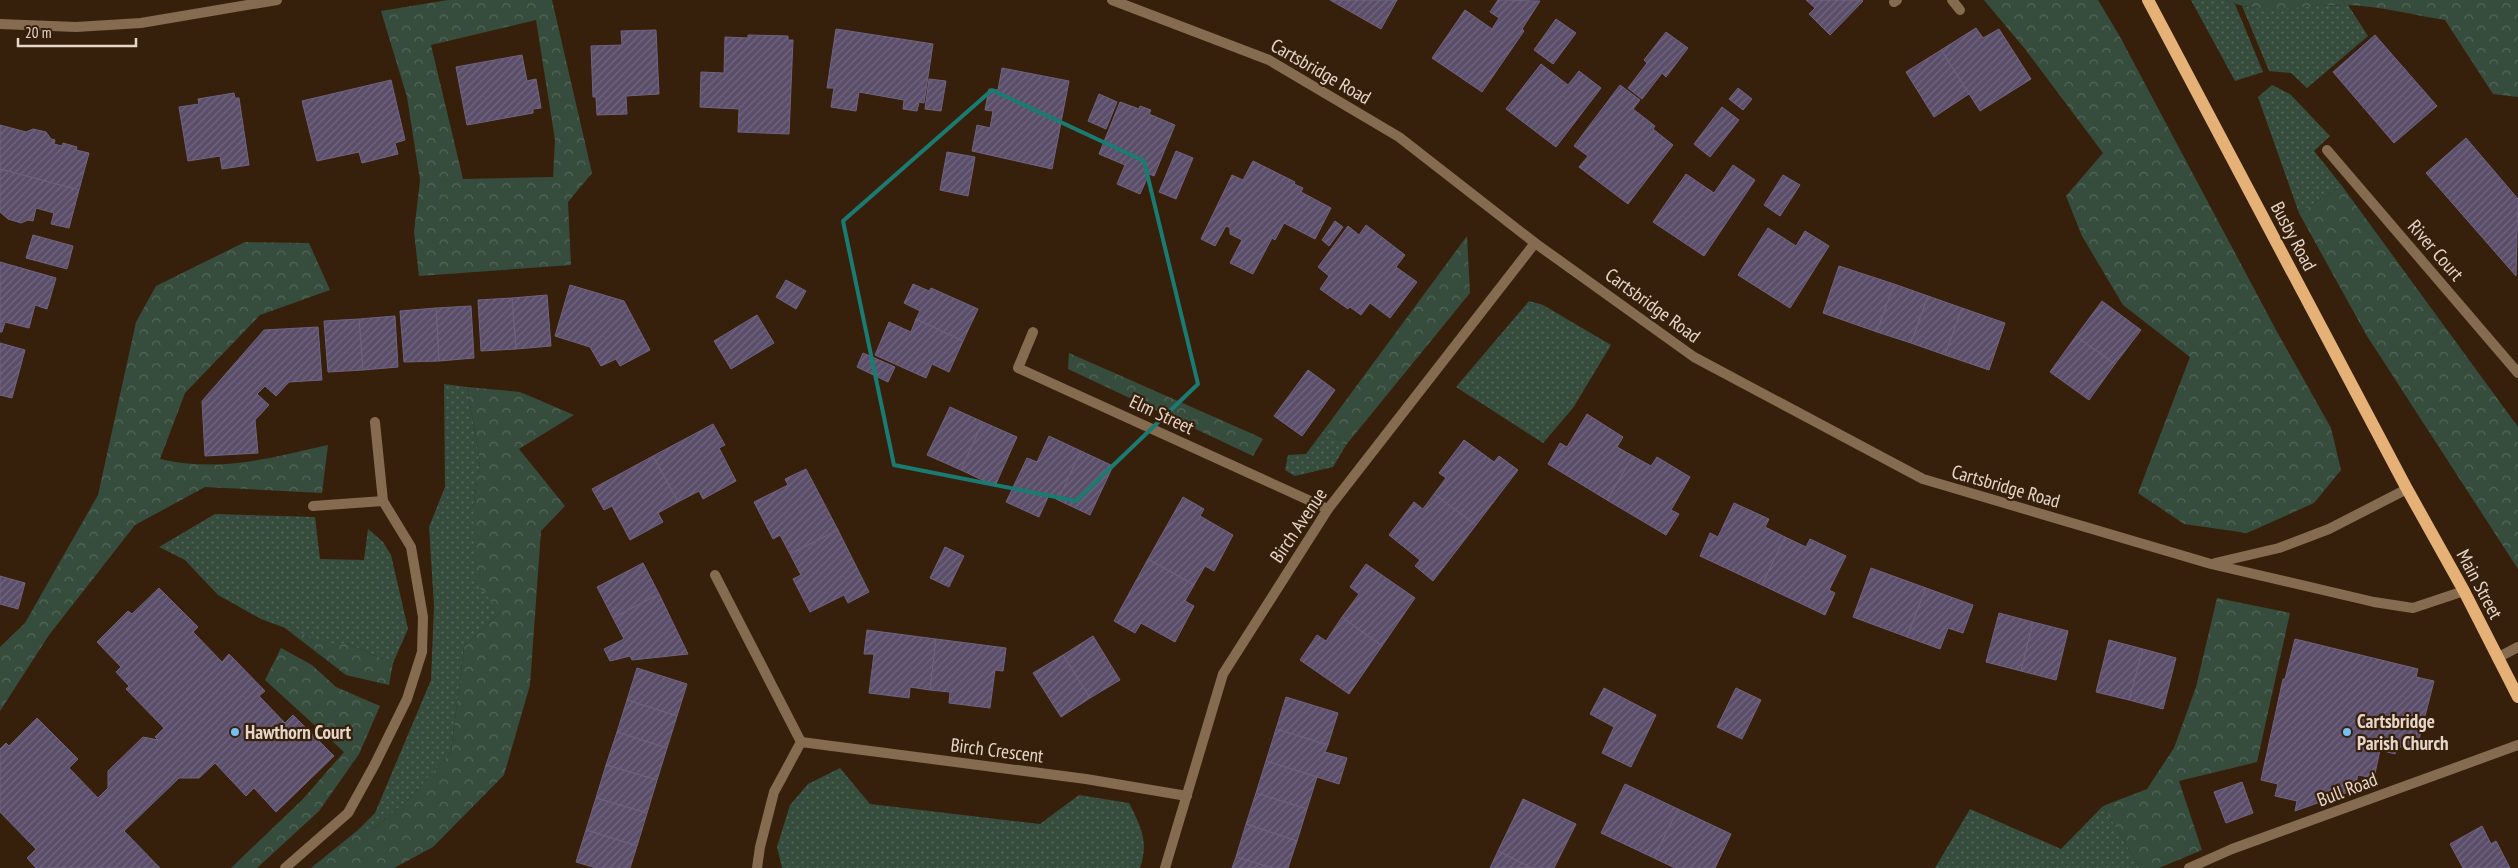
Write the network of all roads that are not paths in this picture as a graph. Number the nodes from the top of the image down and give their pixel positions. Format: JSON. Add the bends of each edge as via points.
{"nodes":[{"id":1,"x":277,"y":0,"type":"edge"},
{"id":2,"x":1112,"y":0,"type":"edge"},
{"id":3,"x":1952,"y":0,"type":"edge"},
{"id":4,"x":2148,"y":0,"type":"edge"},
{"id":5,"x":1960,"y":10,"type":"dead end"},
{"id":6,"x":0,"y":24,"type":"edge"},
{"id":7,"x":2327,"y":150,"type":"dead end"},
{"id":8,"x":1535,"y":243,"type":"junction"},
{"id":9,"x":1033,"y":332,"type":"dead end"},
{"id":10,"x":2518,"y":373,"type":"edge"},
{"id":11,"x":375,"y":422,"type":"dead end"},
{"id":12,"x":2407,"y":489,"type":"junction"},
{"id":13,"x":383,"y":501,"type":"junction"},
{"id":14,"x":313,"y":506,"type":"dead end"},
{"id":15,"x":1328,"y":509,"type":"junction"},
{"id":16,"x":2211,"y":564,"type":"junction"},
{"id":17,"x":715,"y":575,"type":"dead end"},
{"id":18,"x":2464,"y":591,"type":"junction"},
{"id":19,"x":2518,"y":647,"type":"edge"},
{"id":20,"x":2498,"y":658,"type":"junction"},
{"id":21,"x":2518,"y":697,"type":"edge"},
{"id":22,"x":801,"y":742,"type":"junction"},
{"id":23,"x":2518,"y":745,"type":"edge"},
{"id":24,"x":1187,"y":796,"type":"junction"},
{"id":25,"x":285,"y":868,"type":"edge"},
{"id":26,"x":758,"y":868,"type":"edge"},
{"id":27,"x":1165,"y":868,"type":"edge"},
{"id":28,"x":2189,"y":868,"type":"edge"}],
"edges":[{"from":1,"to":6,"type":"street","via":[[141,23],[76,27]]},
{"from":2,"to":8,"type":"street","name":"Cartsbridge Road","via":[[1269,60],[1399,137]]},
{"from":3,"to":5,"type":"street"},
{"from":4,"to":12,"type":"main road","name":"Busby Road"},
{"from":7,"to":10,"type":"street","name":"River Court"},
{"from":8,"to":15,"type":"street","name":"Birch Avenue"},
{"from":8,"to":16,"type":"street","name":"Cartsbridge Road","via":[[1694,357],[1923,480]]},
{"from":9,"to":15,"type":"street","name":"Elm Street","via":[[1018,368]]},
{"from":11,"to":13,"type":"street"},
{"from":12,"to":16,"type":"street","name":"Cartsbridge Road","via":[[2304,539]]},
{"from":12,"to":18,"type":"main road","name":"Main Street"},
{"from":13,"to":14,"type":"street"},
{"from":13,"to":25,"type":"street","via":[[411,546],[423,618],[422,652],[407,699],[348,813]]},
{"from":15,"to":24,"type":"street","name":"Birch Avenue","via":[[1223,674]]},
{"from":16,"to":18,"type":"street","name":"Cartsbridge Road","via":[[2413,608]]},
{"from":17,"to":22,"type":"street"},
{"from":18,"to":20,"type":"main road","name":"Main Street"},
{"from":19,"to":20,"type":"street"},
{"from":20,"to":21,"type":"main road","name":"Main Street"},
{"from":22,"to":24,"type":"street","name":"Birch Crescent","via":[[1086,779]]},
{"from":22,"to":26,"type":"street","via":[[774,792]]},
{"from":23,"to":28,"type":"street","name":"Bull Road","via":[[2232,849]]},
{"from":24,"to":27,"type":"street","name":"Birch Avenue"}]}
